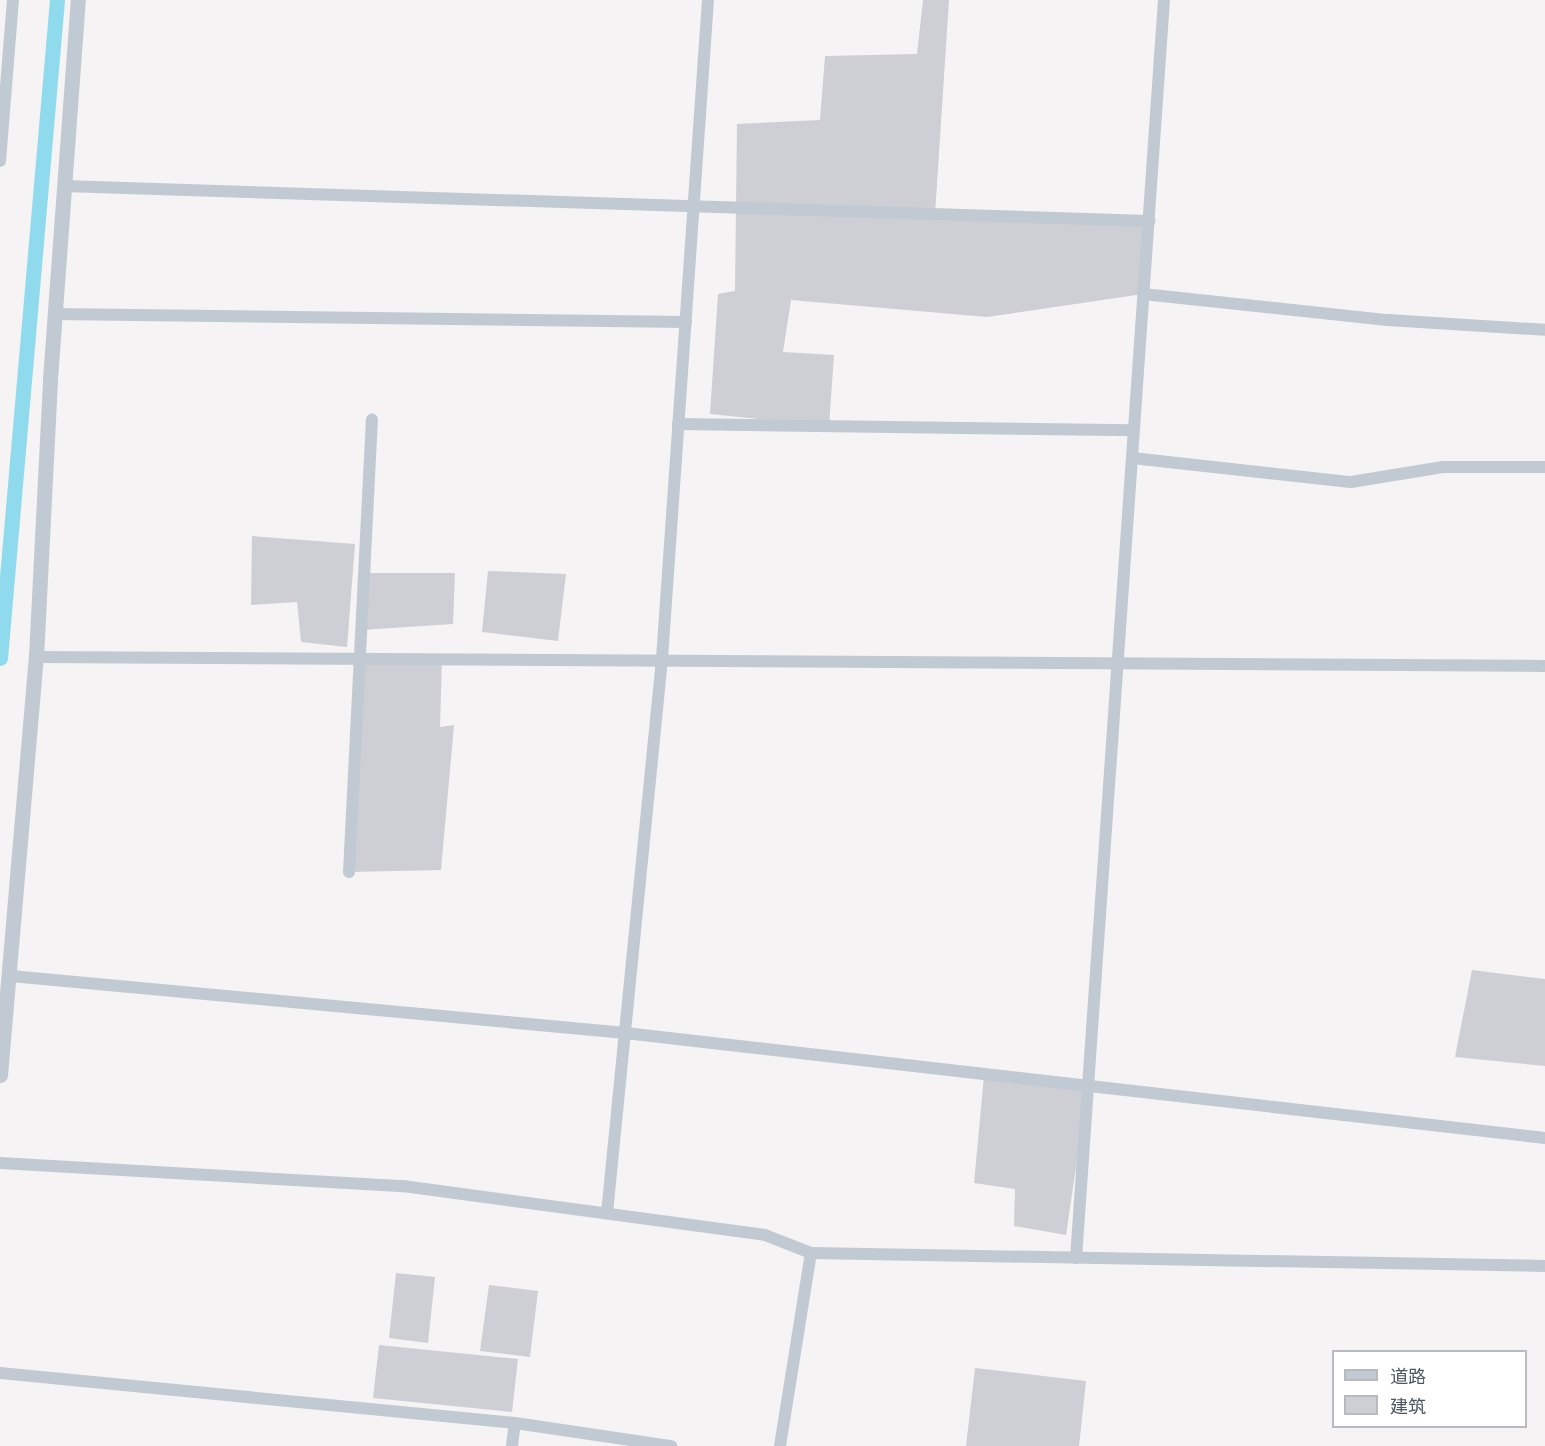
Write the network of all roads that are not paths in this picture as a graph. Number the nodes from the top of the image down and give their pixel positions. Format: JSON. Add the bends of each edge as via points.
{"nodes":[{"id":1,"x":12,"y":0,"type":"edge"},
{"id":2,"x":78,"y":0,"type":"edge"},
{"id":3,"x":708,"y":0,"type":"edge"},
{"id":4,"x":1164,"y":0,"type":"edge"},
{"id":5,"x":2,"y":104,"type":"edge"},
{"id":6,"x":0,"y":161,"type":"edge"},
{"id":7,"x":64,"y":186,"type":"junction"},
{"id":8,"x":694,"y":205,"type":"junction"},
{"id":9,"x":1149,"y":221,"type":"junction"},
{"id":10,"x":1143,"y":294,"type":"junction"},
{"id":11,"x":54,"y":314,"type":"junction"},
{"id":12,"x":686,"y":321,"type":"junction"},
{"id":13,"x":1545,"y":330,"type":"edge"},
{"id":14,"x":372,"y":420,"type":"dead end"},
{"id":15,"x":678,"y":424,"type":"junction"},
{"id":16,"x":1134,"y":430,"type":"junction"},
{"id":17,"x":1132,"y":458,"type":"junction"},
{"id":18,"x":1545,"y":467,"type":"edge"},
{"id":19,"x":36,"y":657,"type":"junction"},
{"id":20,"x":360,"y":657,"type":"junction"},
{"id":21,"x":662,"y":659,"type":"junction"},
{"id":22,"x":1118,"y":659,"type":"junction"},
{"id":23,"x":1545,"y":666,"type":"edge"},
{"id":24,"x":350,"y":872,"type":"dead end"},
{"id":25,"x":11,"y":976,"type":"junction"},
{"id":26,"x":625,"y":1033,"type":"junction"},
{"id":27,"x":0,"y":1075,"type":"edge"},
{"id":28,"x":1088,"y":1086,"type":"junction"},
{"id":29,"x":1545,"y":1138,"type":"edge"},
{"id":30,"x":0,"y":1162,"type":"edge"},
{"id":31,"x":607,"y":1213,"type":"junction"},
{"id":32,"x":811,"y":1253,"type":"junction"},
{"id":33,"x":1076,"y":1258,"type":"junction"},
{"id":34,"x":1545,"y":1266,"type":"edge"},
{"id":35,"x":0,"y":1373,"type":"edge"},
{"id":36,"x":515,"y":1423,"type":"junction"},
{"id":37,"x":512,"y":1446,"type":"edge"},
{"id":38,"x":671,"y":1446,"type":"edge"},
{"id":39,"x":780,"y":1446,"type":"edge"}],
"edges":[{"from":1,"to":5,"type":"street"},
{"from":2,"to":7,"type":"street"},
{"from":3,"to":8,"type":"street"},
{"from":4,"to":9,"type":"street"},
{"from":5,"to":6,"type":"street"},
{"from":7,"to":8,"type":"street"},
{"from":7,"to":11,"type":"street"},
{"from":8,"to":9,"type":"street"},
{"from":8,"to":12,"type":"street"},
{"from":9,"to":10,"type":"street"},
{"from":10,"to":13,"type":"street","via":[[1388,320]]},
{"from":10,"to":16,"type":"street"},
{"from":11,"to":12,"type":"street"},
{"from":11,"to":19,"type":"street"},
{"from":12,"to":15,"type":"street"},
{"from":14,"to":20,"type":"street"},
{"from":15,"to":16,"type":"street"},
{"from":15,"to":21,"type":"street"},
{"from":16,"to":17,"type":"street"},
{"from":17,"to":18,"type":"street","via":[[1351,482],[1443,467]]},
{"from":17,"to":22,"type":"street"},
{"from":19,"to":20,"type":"street"},
{"from":19,"to":25,"type":"street"},
{"from":20,"to":21,"type":"street"},
{"from":20,"to":24,"type":"street"},
{"from":21,"to":22,"type":"street"},
{"from":21,"to":26,"type":"street"},
{"from":22,"to":23,"type":"street"},
{"from":22,"to":28,"type":"street"},
{"from":25,"to":26,"type":"street"},
{"from":25,"to":27,"type":"street"},
{"from":26,"to":28,"type":"street"},
{"from":26,"to":31,"type":"street"},
{"from":28,"to":29,"type":"street"},
{"from":28,"to":33,"type":"street"},
{"from":30,"to":31,"type":"street","via":[[404,1186]]},
{"from":31,"to":32,"type":"street","via":[[765,1235]]},
{"from":32,"to":33,"type":"street"},
{"from":32,"to":39,"type":"street"},
{"from":33,"to":34,"type":"street"},
{"from":35,"to":36,"type":"street"},
{"from":36,"to":37,"type":"street"},
{"from":36,"to":38,"type":"street"}]}
